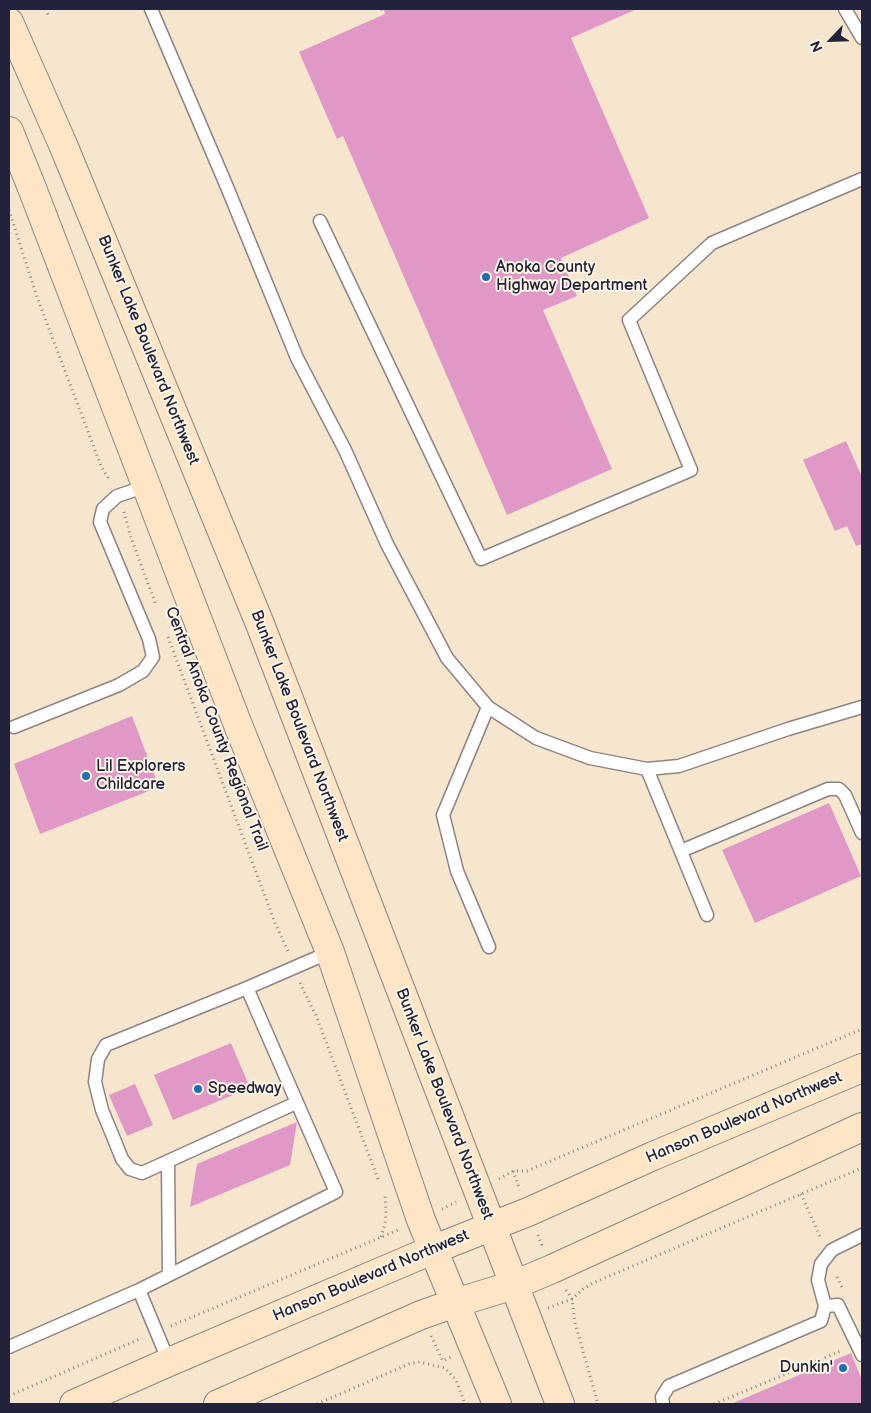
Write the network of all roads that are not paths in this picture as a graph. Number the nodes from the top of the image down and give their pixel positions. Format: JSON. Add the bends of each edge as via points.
{"nodes":[{"id":1,"x":151,"y":9,"type":"edge"},
{"id":2,"x":845,"y":9,"type":"edge"},
{"id":3,"x":9,"y":22,"type":"edge"},
{"id":4,"x":862,"y":38,"type":"edge"},
{"id":5,"x":9,"y":131,"type":"edge"},
{"id":6,"x":862,"y":179,"type":"edge"},
{"id":7,"x":320,"y":221,"type":"dead end"},
{"id":8,"x":147,"y":486,"type":"junction"},
{"id":9,"x":488,"y":707,"type":"junction"},
{"id":10,"x":862,"y":707,"type":"edge"},
{"id":11,"x":14,"y":727,"type":"dead end"},
{"id":12,"x":647,"y":769,"type":"junction"},
{"id":13,"x":862,"y":833,"type":"edge"},
{"id":14,"x":680,"y":851,"type":"junction"},
{"id":15,"x":707,"y":915,"type":"dead end"},
{"id":16,"x":489,"y":947,"type":"dead end"},
{"id":17,"x":330,"y":952,"type":"junction"},
{"id":18,"x":247,"y":988,"type":"junction"},
{"id":19,"x":862,"y":1068,"type":"edge"},
{"id":20,"x":296,"y":1103,"type":"junction"},
{"id":21,"x":862,"y":1127,"type":"edge"},
{"id":22,"x":168,"y":1162,"type":"junction"},
{"id":23,"x":491,"y":1226,"type":"junction"},
{"id":24,"x":862,"y":1235,"type":"edge"},
{"id":25,"x":432,"y":1250,"type":"junction"},
{"id":26,"x":169,"y":1275,"type":"junction"},
{"id":27,"x":514,"y":1285,"type":"junction"},
{"id":28,"x":139,"y":1290,"type":"junction"},
{"id":29,"x":455,"y":1303,"type":"junction"},
{"id":30,"x":824,"y":1306,"type":"junction"},
{"id":31,"x":9,"y":1346,"type":"edge"},
{"id":32,"x":860,"y":1350,"type":"edge"},
{"id":33,"x":169,"y":1362,"type":"junction"},
{"id":34,"x":74,"y":1404,"type":"edge"},
{"id":35,"x":218,"y":1404,"type":"edge"},
{"id":36,"x":497,"y":1404,"type":"edge"},
{"id":37,"x":560,"y":1404,"type":"edge"},
{"id":38,"x":664,"y":1404,"type":"edge"}],
"edges":[{"from":1,"to":9,"type":"lane","via":[[297,358],[345,450],[387,544],[447,658]]},
{"from":2,"to":4,"type":"lane"},
{"from":3,"to":23,"type":"main road","name":"Bunker Lake Boulevard Northwest","via":[[64,147],[260,624]]},
{"from":5,"to":8,"type":"main road"},
{"from":6,"to":7,"type":"lane","via":[[712,243],[629,320],[691,470],[481,559]]},
{"from":8,"to":11,"type":"lane","via":[[117,496],[103,509],[100,522],[149,639],[153,657],[143,671],[118,685]]},
{"from":8,"to":17,"type":"main road","via":[[238,725]]},
{"from":9,"to":12,"type":"lane","via":[[536,738],[590,758]]},
{"from":9,"to":16,"type":"lane","via":[[443,815],[457,871]]},
{"from":10,"to":12,"type":"lane","via":[[679,766]]},
{"from":12,"to":14,"type":"lane"},
{"from":13,"to":14,"type":"lane","via":[[845,795],[839,789],[828,789]]},
{"from":14,"to":15,"type":"lane"},
{"from":17,"to":18,"type":"lane"},
{"from":17,"to":25,"type":"main road"},
{"from":18,"to":20,"type":"lane"},
{"from":18,"to":22,"type":"lane","via":[[106,1045],[98,1059],[96,1082],[102,1110],[122,1159],[130,1169],[142,1173]]},
{"from":19,"to":23,"type":"main road","name":"Hanson Boulevard Northwest"},
{"from":20,"to":22,"type":"lane"},
{"from":20,"to":26,"type":"lane","via":[[336,1192]]},
{"from":21,"to":27,"type":"main road"},
{"from":22,"to":26,"type":"lane"},
{"from":23,"to":25,"type":"main road","name":"Hanson Boulevard Northwest"},
{"from":23,"to":27,"type":"main road","name":"Bunker Lake Boulevard Northwest"},
{"from":24,"to":30,"type":"lane","via":[[832,1250],[821,1264],[818,1280]]},
{"from":25,"to":29,"type":"main road"},
{"from":25,"to":33,"type":"main road","name":"Hanson Boulevard Northwest"},
{"from":26,"to":28,"type":"lane"},
{"from":27,"to":29,"type":"main road"},
{"from":27,"to":37,"type":"main road","name":"Bunker Lake Boulevard Northwest"},
{"from":28,"to":31,"type":"lane"},
{"from":28,"to":33,"type":"lane"},
{"from":29,"to":35,"type":"main road"},
{"from":29,"to":36,"type":"main road"},
{"from":30,"to":32,"type":"lane","via":[[838,1305]]},
{"from":30,"to":38,"type":"lane","via":[[821,1321],[669,1386],[662,1397]]},
{"from":33,"to":34,"type":"main road","name":"Hanson Boulevard Northwest"}]}
